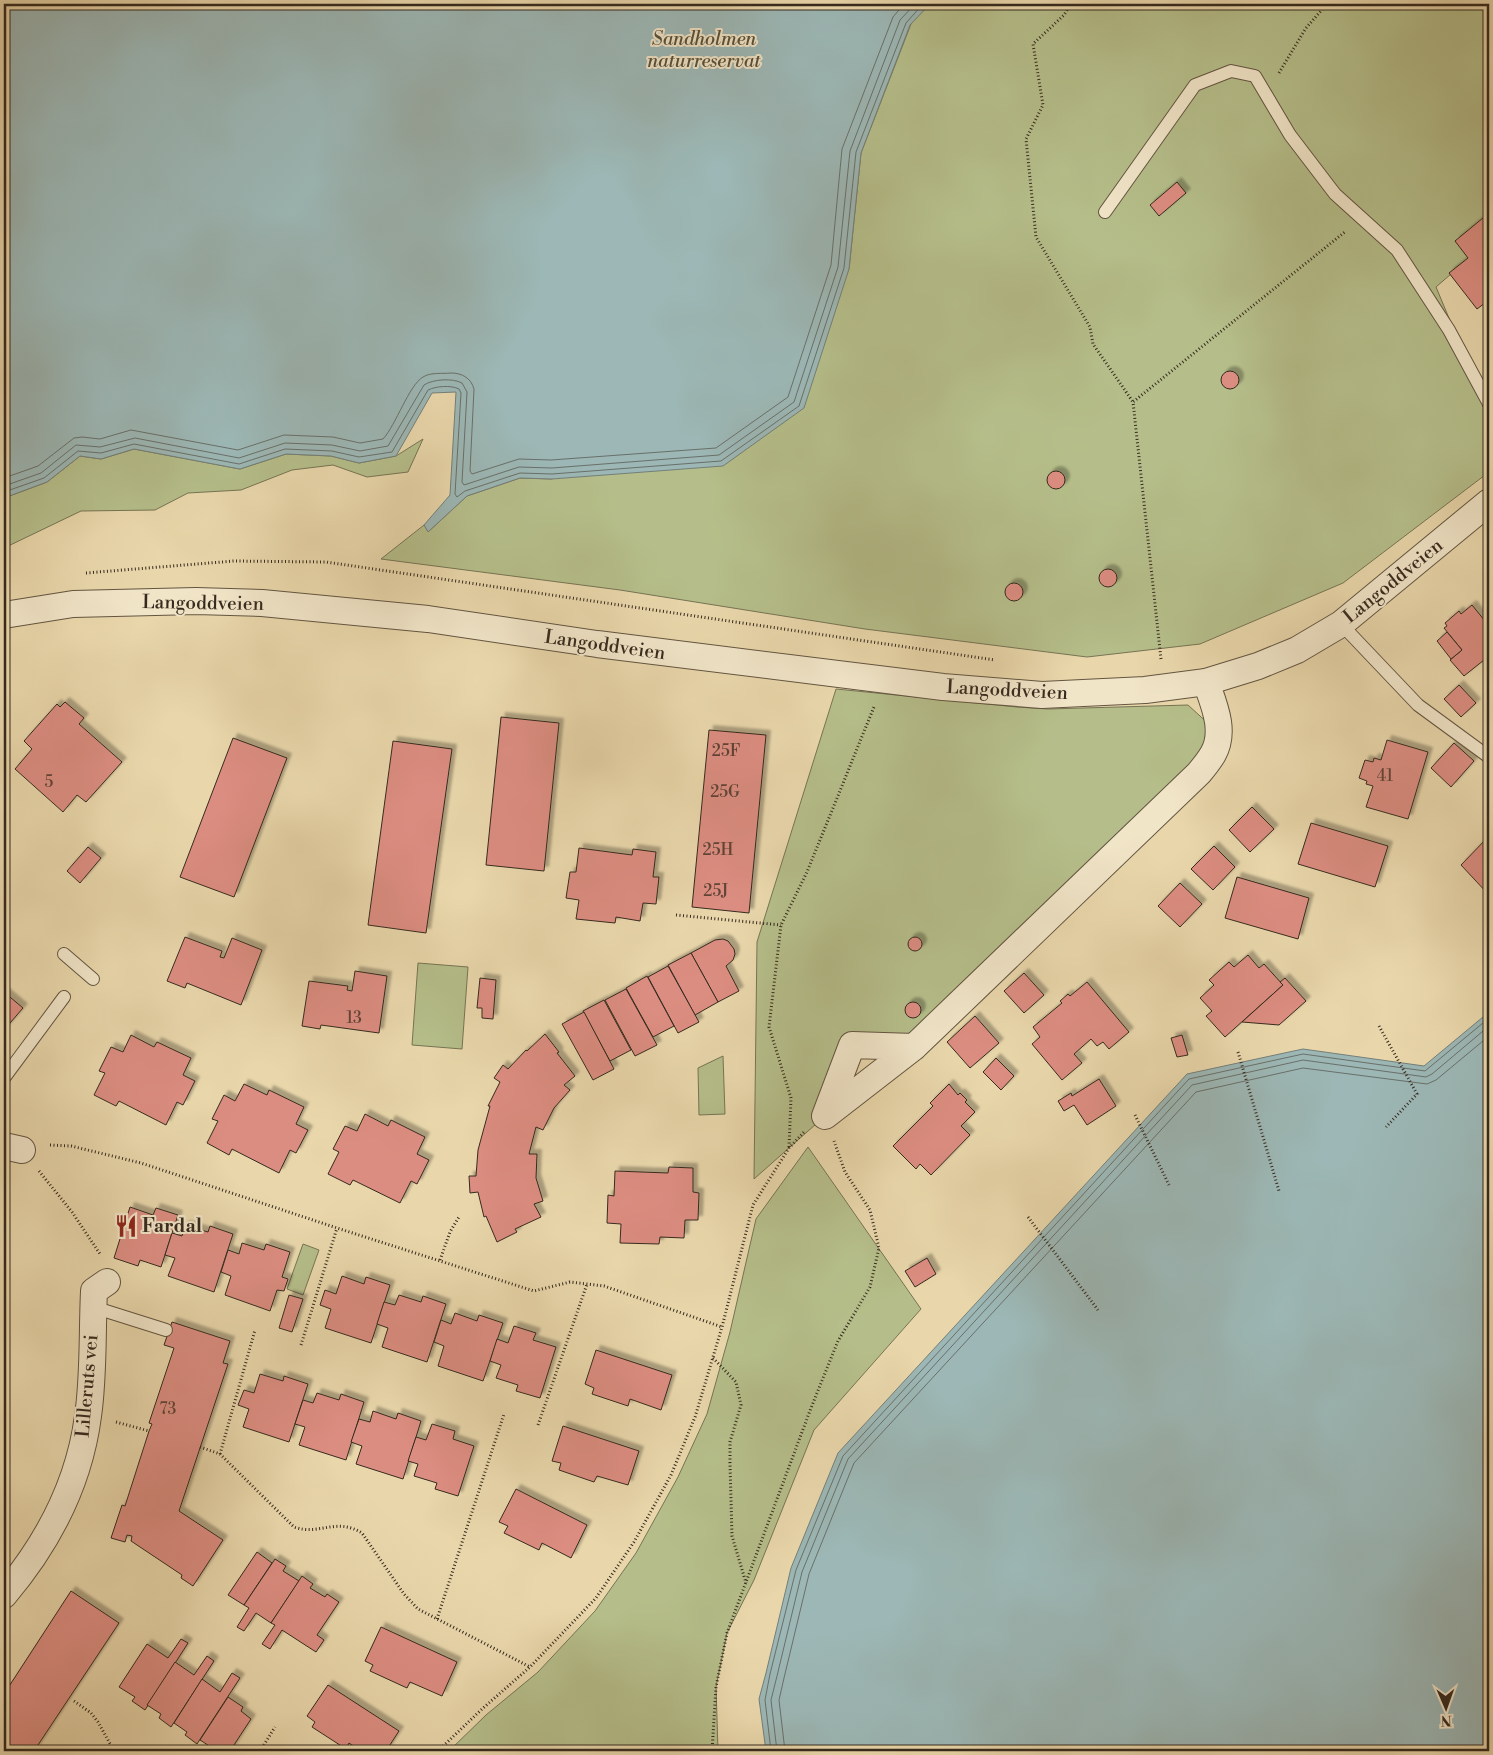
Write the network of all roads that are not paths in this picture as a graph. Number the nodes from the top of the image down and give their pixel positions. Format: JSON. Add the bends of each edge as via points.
{"nodes":[{"id":1,"x":1105,"y":212,"type":"dead end"},
{"id":2,"x":1489,"y":404,"type":"edge"},
{"id":3,"x":1489,"y":502,"type":"edge"},
{"id":4,"x":4,"y":615,"type":"edge"},
{"id":5,"x":1341,"y":624,"type":"junction"},
{"id":6,"x":1206,"y":682,"type":"junction"},
{"id":7,"x":1489,"y":757,"type":"edge"},
{"id":8,"x":64,"y":954,"type":"dead end"},
{"id":9,"x":93,"y":979,"type":"dead end"},
{"id":10,"x":64,"y":997,"type":"dead end"},
{"id":11,"x":914,"y":1047,"type":"junction"},
{"id":12,"x":4,"y":1078,"type":"edge"},
{"id":13,"x":107,"y":1282,"type":"road end"},
{"id":14,"x":93,"y":1308,"type":"junction"},
{"id":15,"x":166,"y":1330,"type":"dead end"},
{"id":16,"x":4,"y":1595,"type":"edge"}],
"edges":[{"from":1,"to":2,"type":"lane","via":[[1195,85],[1231,71],[1255,76],[1290,135],[1335,194],[1397,250],[1450,330]]},
{"from":3,"to":5,"type":"street","name":"Langoddveien"},
{"from":4,"to":6,"type":"street","name":"Langoddveien","via":[[73,604],[262,603],[428,619],[597,644],[943,687],[1042,695],[1146,690]]},
{"from":5,"to":6,"type":"street","name":"Langoddveien","via":[[1297,650]]},
{"from":5,"to":7,"type":"lane","via":[[1418,705]]},
{"from":6,"to":11,"type":"street","via":[[1220,734],[1214,752],[1199,774]]},
{"from":8,"to":9,"type":"lane"},
{"from":10,"to":12,"type":"lane"},
{"from":11,"to":11,"type":"street","via":[[852,1045],[825,1116]]},
{"from":13,"to":14,"type":"street","name":"Lilleruts vei","via":[[94,1291]]},
{"from":14,"to":15,"type":"lane"},
{"from":14,"to":16,"type":"street","name":"Lilleruts vei","via":[[88,1417],[76,1472],[54,1526]]}]}
